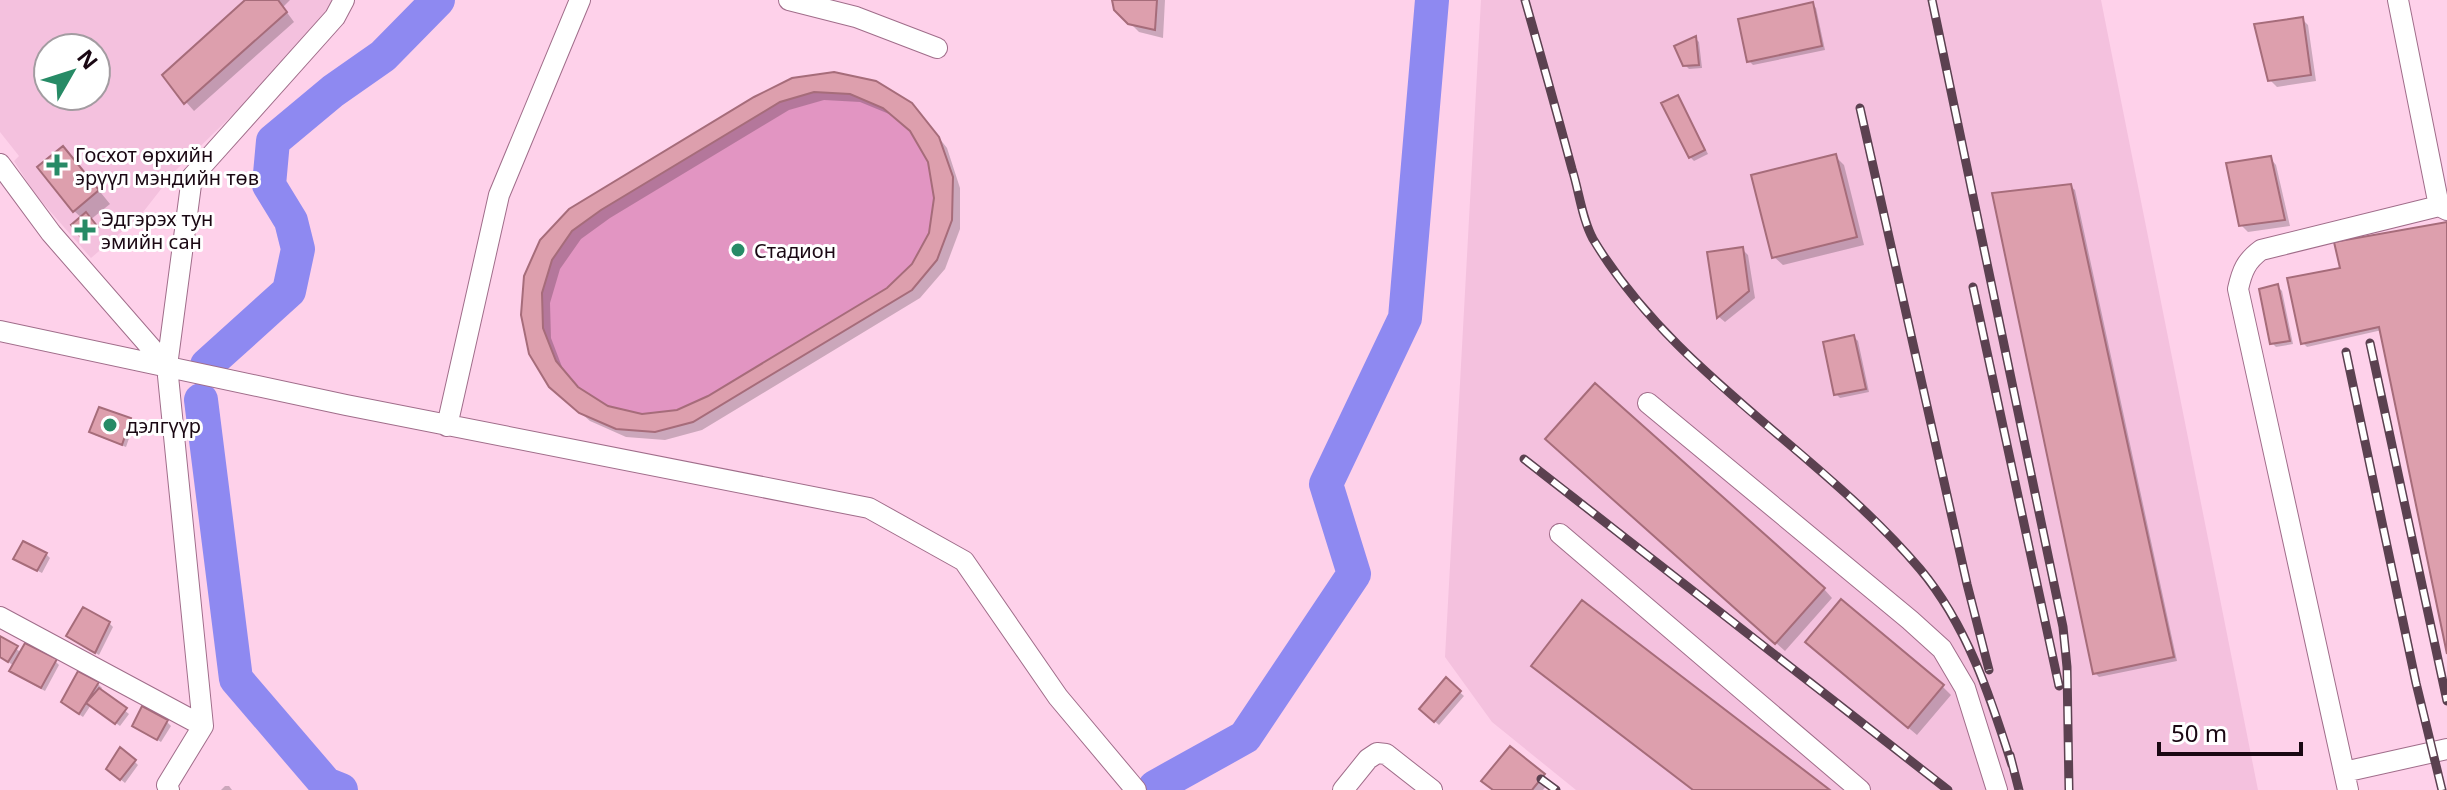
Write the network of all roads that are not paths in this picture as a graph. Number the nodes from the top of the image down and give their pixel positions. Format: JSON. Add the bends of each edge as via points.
{"nodes":[{"id":1,"x":344,"y":0,"type":"edge"},
{"id":2,"x":580,"y":0,"type":"edge"},
{"id":3,"x":789,"y":0,"type":"edge"},
{"id":4,"x":2398,"y":0,"type":"edge"},
{"id":5,"x":937,"y":48,"type":"dead end"},
{"id":6,"x":0,"y":164,"type":"edge"},
{"id":7,"x":2443,"y":208,"type":"edge"},
{"id":8,"x":0,"y":331,"type":"edge"},
{"id":9,"x":167,"y":366,"type":"junction"},
{"id":10,"x":1648,"y":403,"type":"dead end"},
{"id":11,"x":447,"y":426,"type":"junction"},
{"id":12,"x":1560,"y":534,"type":"dead end"},
{"id":13,"x":0,"y":617,"type":"edge"},
{"id":14,"x":203,"y":726,"type":"junction"},
{"id":15,"x":2447,"y":749,"type":"edge"},
{"id":16,"x":2346,"y":781,"type":"edge"},
{"id":17,"x":169,"y":790,"type":"edge"},
{"id":18,"x":1136,"y":790,"type":"edge"},
{"id":19,"x":1343,"y":790,"type":"edge"},
{"id":20,"x":1432,"y":790,"type":"edge"},
{"id":21,"x":1860,"y":790,"type":"edge"},
{"id":22,"x":1997,"y":790,"type":"edge"}],
"edges":[{"from":1,"to":9,"type":"street","via":[[335,17],[192,177]]},
{"from":2,"to":11,"type":"street","via":[[499,195]]},
{"from":3,"to":5,"type":"street","via":[[856,17]]},
{"from":4,"to":7,"type":"street"},
{"from":6,"to":9,"type":"street","via":[[51,233]]},
{"from":7,"to":16,"type":"street","via":[[2261,250],[2249,259],[2238,289]]},
{"from":8,"to":9,"type":"street"},
{"from":9,"to":11,"type":"street"},
{"from":9,"to":14,"type":"street"},
{"from":10,"to":22,"type":"street","via":[[1942,649],[1965,688]]},
{"from":11,"to":18,"type":"street","via":[[869,508],[964,561],[1058,697]]},
{"from":12,"to":21,"type":"street"},
{"from":13,"to":14,"type":"street"},
{"from":14,"to":17,"type":"street","via":[[167,785]]},
{"from":15,"to":16,"type":"street"},
{"from":19,"to":20,"type":"street","via":[[1377,753],[1386,754]]}]}
